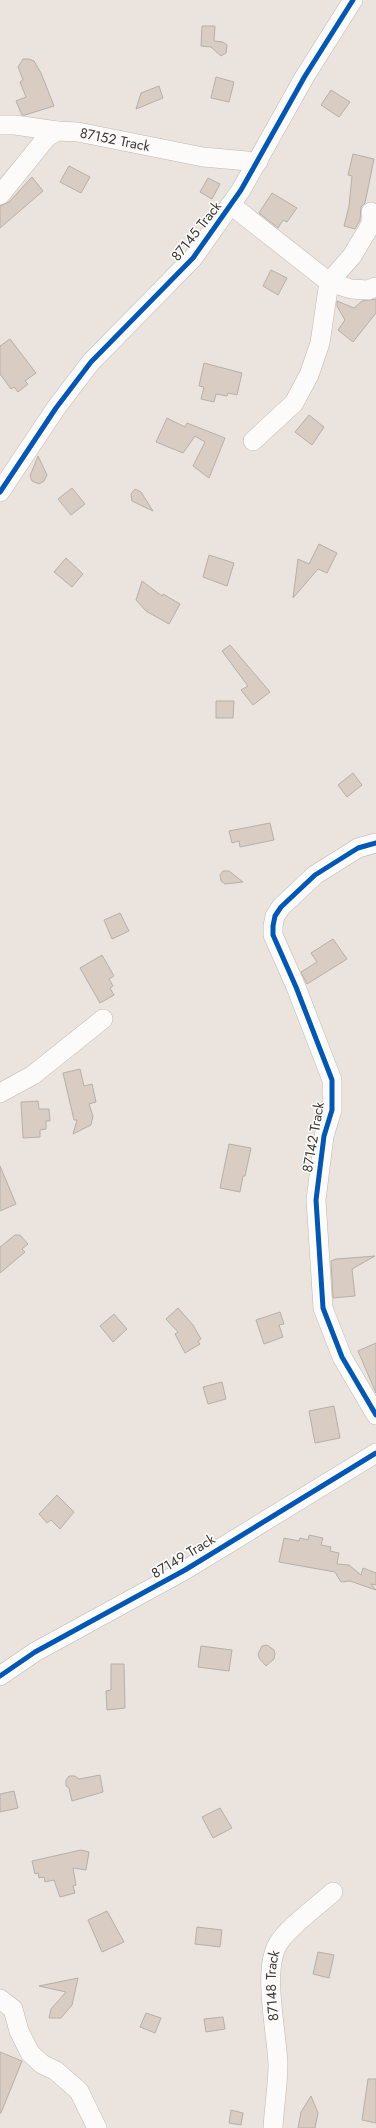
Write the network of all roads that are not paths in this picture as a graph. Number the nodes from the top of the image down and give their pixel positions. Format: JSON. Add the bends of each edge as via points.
{"nodes":[{"id":1,"x":353,"y":0,"type":"edge"},
{"id":2,"x":0,"y":125,"type":"edge"},
{"id":3,"x":57,"y":131,"type":"junction"},
{"id":4,"x":258,"y":162,"type":"junction"},
{"id":5,"x":0,"y":195,"type":"edge"},
{"id":6,"x":231,"y":205,"type":"junction"},
{"id":7,"x":371,"y":212,"type":"dead end"},
{"id":8,"x":329,"y":282,"type":"junction"},
{"id":9,"x":376,"y":288,"type":"edge"},
{"id":10,"x":254,"y":442,"type":"dead end"},
{"id":11,"x":0,"y":492,"type":"edge"},
{"id":12,"x":373,"y":839,"type":"edge"},
{"id":13,"x":103,"y":1019,"type":"dead end"},
{"id":14,"x":0,"y":1094,"type":"edge"},
{"id":15,"x":376,"y":1415,"type":"edge"},
{"id":16,"x":376,"y":1452,"type":"edge"},
{"id":17,"x":0,"y":1676,"type":"edge"},
{"id":18,"x":334,"y":1892,"type":"dead end"},
{"id":19,"x":0,"y":1999,"type":"edge"},
{"id":20,"x":97,"y":2128,"type":"edge"},
{"id":21,"x":273,"y":2128,"type":"edge"}],
"edges":[{"from":1,"to":4,"type":"street","name":"87145 Track","via":[[305,76]]},
{"from":2,"to":3,"type":"street","name":"87152 Track"},
{"from":3,"to":4,"type":"street","name":"87152 Track","via":[[78,132],[203,157]]},
{"from":3,"to":5,"type":"street","via":[[47,137]]},
{"from":4,"to":6,"type":"street","name":"87145 Track"},
{"from":6,"to":8,"type":"street"},
{"from":6,"to":11,"type":"street","name":"87145 Track","via":[[193,258],[91,362],[56,408]]},
{"from":7,"to":8,"type":"street","via":[[371,223],[352,256]]},
{"from":8,"to":9,"type":"street","via":[[356,290]]},
{"from":8,"to":10,"type":"street","via":[[320,343],[309,375],[294,403]]},
{"from":12,"to":15,"type":"street","name":"87142 Track","via":[[320,872],[281,907],[275,916],[273,935],[332,1080],[332,1110],[324,1136],[316,1200],[323,1308],[342,1357]]},
{"from":13,"to":14,"type":"street","via":[[33,1075]]},
{"from":16,"to":17,"type":"street","name":"87149 Track","via":[[185,1570],[36,1652]]},
{"from":18,"to":21,"type":"street","name":"87148 Track","via":[[286,1934],[274,1952],[271,1983],[278,2064]]},
{"from":19,"to":20,"type":"street","via":[[13,2009],[19,2031],[30,2053],[80,2091]]}]}
